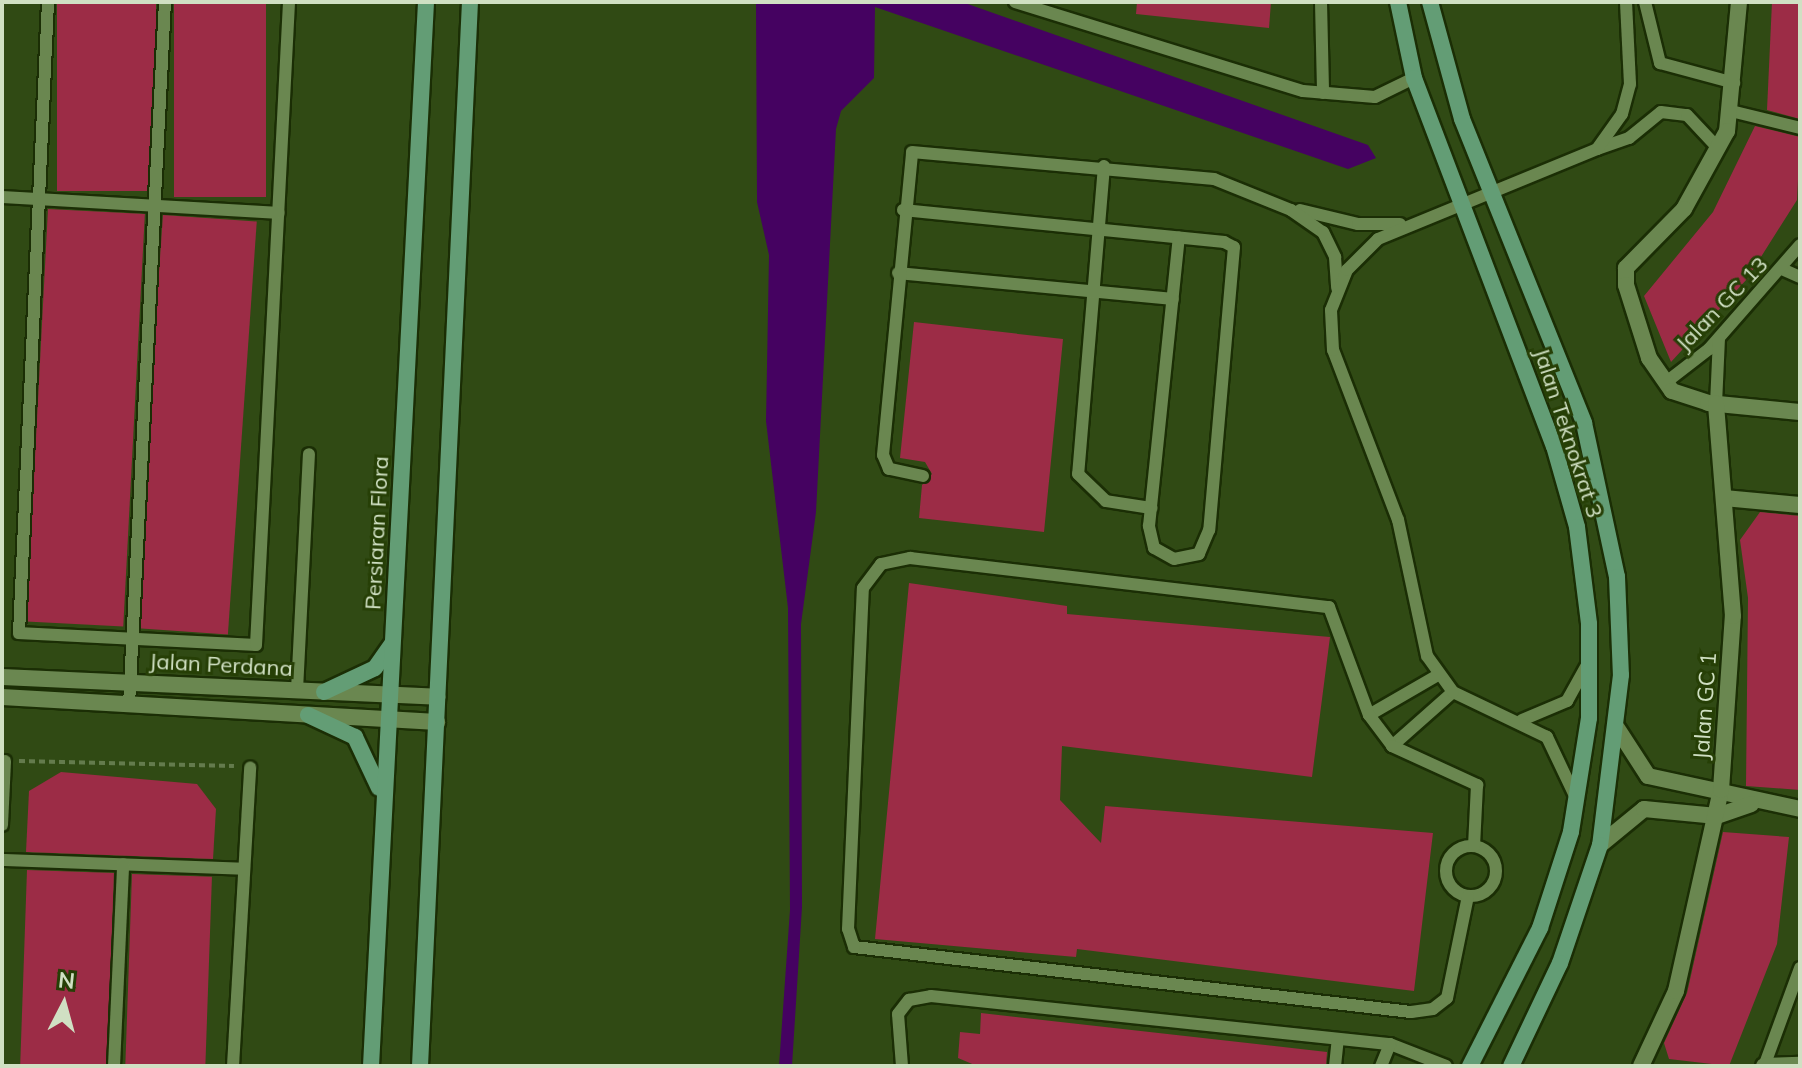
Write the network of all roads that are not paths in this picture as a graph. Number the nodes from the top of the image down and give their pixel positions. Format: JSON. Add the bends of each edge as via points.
{"nodes":[{"id":1,"x":48,"y":2,"type":"edge"},
{"id":2,"x":165,"y":2,"type":"edge"},
{"id":3,"x":289,"y":2,"type":"edge"},
{"id":4,"x":426,"y":2,"type":"edge"},
{"id":5,"x":470,"y":2,"type":"edge"},
{"id":6,"x":1015,"y":2,"type":"edge"},
{"id":7,"x":1321,"y":2,"type":"edge"},
{"id":8,"x":1398,"y":2,"type":"edge"},
{"id":9,"x":1430,"y":2,"type":"edge"},
{"id":10,"x":1626,"y":2,"type":"edge"},
{"id":11,"x":1645,"y":2,"type":"edge"},
{"id":12,"x":1739,"y":2,"type":"edge"},
{"id":13,"x":1414,"y":78,"type":"junction"},
{"id":14,"x":1734,"y":83,"type":"junction"},
{"id":15,"x":1323,"y":93,"type":"junction"},
{"id":16,"x":1731,"y":111,"type":"junction"},
{"id":17,"x":1800,"y":128,"type":"edge"},
{"id":18,"x":1718,"y":148,"type":"junction"},
{"id":19,"x":1597,"y":149,"type":"junction"},
{"id":20,"x":1104,"y":166,"type":"junction"},
{"id":21,"x":1491,"y":190,"type":"junction"},
{"id":22,"x":2,"y":197,"type":"edge"},
{"id":23,"x":35,"y":199,"type":"junction"},
{"id":24,"x":1462,"y":200,"type":"junction"},
{"id":25,"x":1270,"y":202,"type":"junction"},
{"id":26,"x":155,"y":207,"type":"junction"},
{"id":27,"x":903,"y":210,"type":"junction"},
{"id":28,"x":279,"y":213,"type":"junction"},
{"id":29,"x":1406,"y":223,"type":"junction"},
{"id":30,"x":1098,"y":230,"type":"junction"},
{"id":31,"x":1179,"y":238,"type":"junction"},
{"id":32,"x":1800,"y":245,"type":"edge"},
{"id":33,"x":1784,"y":270,"type":"junction"},
{"id":34,"x":898,"y":273,"type":"junction"},
{"id":35,"x":1800,"y":277,"type":"edge"},
{"id":36,"x":1337,"y":288,"type":"junction"},
{"id":37,"x":1092,"y":291,"type":"junction"},
{"id":38,"x":1173,"y":299,"type":"junction"},
{"id":39,"x":1719,"y":338,"type":"junction"},
{"id":40,"x":1665,"y":383,"type":"junction"},
{"id":41,"x":1716,"y":404,"type":"junction"},
{"id":42,"x":1800,"y":412,"type":"edge"},
{"id":43,"x":309,"y":454,"type":"dead end"},
{"id":44,"x":923,"y":476,"type":"dead end"},
{"id":45,"x":1724,"y":498,"type":"junction"},
{"id":46,"x":1800,"y":505,"type":"edge"},
{"id":47,"x":1151,"y":508,"type":"junction"},
{"id":48,"x":133,"y":641,"type":"junction"},
{"id":49,"x":393,"y":642,"type":"junction"},
{"id":50,"x":1589,"y":657,"type":"junction"},
{"id":51,"x":1438,"y":675,"type":"junction"},
{"id":52,"x":2,"y":677,"type":"edge"},
{"id":53,"x":131,"y":683,"type":"junction"},
{"id":54,"x":297,"y":690,"type":"junction"},
{"id":55,"x":324,"y":692,"type":"junction"},
{"id":56,"x":1453,"y":692,"type":"junction"},
{"id":57,"x":390,"y":695,"type":"junction"},
{"id":58,"x":2,"y":697,"type":"edge"},
{"id":59,"x":438,"y":697,"type":"junction"},
{"id":60,"x":129,"y":705,"type":"junction"},
{"id":61,"x":308,"y":715,"type":"junction"},
{"id":62,"x":1369,"y":715,"type":"junction"},
{"id":63,"x":389,"y":719,"type":"junction"},
{"id":64,"x":1519,"y":720,"type":"junction"},
{"id":65,"x":437,"y":722,"type":"junction"},
{"id":66,"x":1617,"y":728,"type":"junction"},
{"id":67,"x":1392,"y":746,"type":"junction"},
{"id":68,"x":5,"y":761,"type":"road end"},
{"id":69,"x":250,"y":767,"type":"road end"},
{"id":70,"x":1721,"y":790,"type":"junction"},
{"id":71,"x":1578,"y":801,"type":"junction"},
{"id":72,"x":1751,"y":804,"type":"junction"},
{"id":73,"x":383,"y":809,"type":"junction"},
{"id":74,"x":1800,"y":809,"type":"edge"},
{"id":75,"x":1717,"y":816,"type":"junction"},
{"id":76,"x":2,"y":825,"type":"edge"},
{"id":77,"x":1600,"y":845,"type":"junction"},
{"id":78,"x":1474,"y":846,"type":"junction"},
{"id":79,"x":2,"y":860,"type":"edge"},
{"id":80,"x":123,"y":864,"type":"junction"},
{"id":81,"x":244,"y":869,"type":"junction"},
{"id":82,"x":1468,"y":896,"type":"junction"},
{"id":83,"x":1800,"y":968,"type":"edge"},
{"id":84,"x":1338,"y":1039,"type":"junction"},
{"id":85,"x":1390,"y":1044,"type":"junction"},
{"id":86,"x":1765,"y":1064,"type":"edge"},
{"id":87,"x":1800,"y":1065,"type":"edge"},
{"id":88,"x":114,"y":1066,"type":"edge"},
{"id":89,"x":233,"y":1066,"type":"edge"},
{"id":90,"x":371,"y":1066,"type":"edge"},
{"id":91,"x":420,"y":1066,"type":"edge"},
{"id":92,"x":902,"y":1066,"type":"edge"},
{"id":93,"x":1335,"y":1066,"type":"edge"},
{"id":94,"x":1381,"y":1066,"type":"edge"},
{"id":95,"x":1446,"y":1066,"type":"edge"},
{"id":96,"x":1470,"y":1066,"type":"edge"},
{"id":97,"x":1512,"y":1066,"type":"edge"},
{"id":98,"x":1641,"y":1066,"type":"edge"}],
"edges":[{"from":1,"to":23,"type":"lane"},
{"from":2,"to":26,"type":"lane"},
{"from":3,"to":28,"type":"lane"},
{"from":4,"to":49,"type":"main road","name":"Persiaran Flora"},
{"from":5,"to":59,"type":"main road"},
{"from":6,"to":15,"type":"lane"},
{"from":7,"to":15,"type":"lane"},
{"from":8,"to":13,"type":"main road","name":"Jalan Teknokrat 3"},
{"from":9,"to":21,"type":"main road","name":"Jalan Teknokrat 3","via":[[1462,119]]},
{"from":10,"to":19,"type":"lane","via":[[1630,84],[1622,114]]},
{"from":11,"to":14,"type":"lane","via":[[1660,63]]},
{"from":12,"to":14,"type":"street"},
{"from":13,"to":15,"type":"lane","via":[[1375,97]]},
{"from":13,"to":24,"type":"main road","name":"Jalan Teknokrat 3"},
{"from":14,"to":16,"type":"street"},
{"from":16,"to":17,"type":"lane"},
{"from":16,"to":18,"type":"street"},
{"from":18,"to":19,"type":"lane","via":[[1687,115],[1661,112],[1629,138]]},
{"from":18,"to":40,"type":"street","via":[[1684,209],[1626,268],[1626,285]]},
{"from":19,"to":21,"type":"lane"},
{"from":20,"to":25,"type":"lane","via":[[1198,175]]},
{"from":20,"to":27,"type":"lane","via":[[923,148],[907,163]]},
{"from":20,"to":30,"type":"lane"},
{"from":21,"to":24,"type":"lane"},
{"from":21,"to":66,"type":"main road","name":"Jalan Teknokrat 3","via":[[1602,484],[1620,627]]},
{"from":22,"to":23,"type":"lane"},
{"from":23,"to":26,"type":"lane"},
{"from":23,"to":48,"type":"lane","via":[[19,633]]},
{"from":24,"to":29,"type":"lane"},
{"from":24,"to":50,"type":"main road","name":"Jalan Teknokrat 3","via":[[1567,487],[1584,574]]},
{"from":25,"to":29,"type":"lane","via":[[1358,224]]},
{"from":25,"to":36,"type":"lane","via":[[1323,232],[1335,257]]},
{"from":26,"to":28,"type":"lane"},
{"from":26,"to":48,"type":"lane"},
{"from":27,"to":30,"type":"lane"},
{"from":27,"to":34,"type":"lane"},
{"from":28,"to":48,"type":"lane","via":[[260,641]]},
{"from":29,"to":36,"type":"lane","via":[[1361,254]]},
{"from":30,"to":31,"type":"lane"},
{"from":30,"to":37,"type":"lane"},
{"from":31,"to":38,"type":"lane"},
{"from":31,"to":47,"type":"lane","via":[[1224,242],[1238,254],[1205,547],[1188,558],[1164,556],[1150,538]]},
{"from":32,"to":33,"type":"lane","name":"Jalan GC 13"},
{"from":33,"to":35,"type":"lane"},
{"from":33,"to":39,"type":"lane","name":"Jalan GC 13"},
{"from":34,"to":37,"type":"lane"},
{"from":34,"to":44,"type":"lane","via":[[884,464]]},
{"from":36,"to":51,"type":"lane","via":[[1333,350],[1398,520],[1417,636]]},
{"from":37,"to":38,"type":"lane"},
{"from":37,"to":47,"type":"lane","via":[[1078,474],[1106,501]]},
{"from":38,"to":47,"type":"lane"},
{"from":39,"to":40,"type":"lane","name":"Jalan GC 13"},
{"from":39,"to":41,"type":"lane","name":"Jalan GC 1"},
{"from":40,"to":41,"type":"street","via":[[1689,399]]},
{"from":41,"to":42,"type":"street"},
{"from":41,"to":45,"type":"street","name":"Jalan GC 1"},
{"from":43,"to":54,"type":"lane"},
{"from":45,"to":46,"type":"street"},
{"from":45,"to":70,"type":"street","name":"Jalan GC 1","via":[[1733,616]]},
{"from":48,"to":53,"type":"lane"},
{"from":49,"to":55,"type":"main road","via":[[375,668]]},
{"from":49,"to":57,"type":"main road","name":"Persiaran Flora"},
{"from":50,"to":64,"type":"lane","via":[[1567,701],[1541,718]]},
{"from":50,"to":71,"type":"main road","name":"Jalan Teknokrat 3"},
{"from":51,"to":56,"type":"lane"},
{"from":51,"to":62,"type":"lane"},
{"from":52,"to":53,"type":"street","name":"Jalan Perdana"},
{"from":53,"to":54,"type":"street","name":"Jalan Perdana"},
{"from":53,"to":60,"type":"lane"},
{"from":54,"to":55,"type":"street","name":"Jalan Perdana"},
{"from":55,"to":57,"type":"street","name":"Jalan Perdana"},
{"from":56,"to":64,"type":"lane"},
{"from":56,"to":67,"type":"lane"},
{"from":57,"to":59,"type":"street","name":"Jalan Perdana"},
{"from":57,"to":63,"type":"main road","name":"Persiaran Flora"},
{"from":58,"to":60,"type":"street","name":"Jalan Perdana"},
{"from":59,"to":65,"type":"main road"},
{"from":60,"to":61,"type":"street","name":"Jalan Perdana"},
{"from":61,"to":63,"type":"street","name":"Jalan Perdana"},
{"from":61,"to":73,"type":"main road","via":[[355,737],[375,769]]},
{"from":62,"to":67,"type":"lane"},
{"from":62,"to":82,"type":"lane","via":[[1329,607],[910,558],[881,564],[863,588],[848,929],[854,947],[1411,1012],[1433,1009],[1447,998]]},
{"from":63,"to":65,"type":"street","name":"Jalan Perdana"},
{"from":63,"to":73,"type":"main road","name":"Persiaran Flora"},
{"from":64,"to":71,"type":"lane","via":[[1558,752]]},
{"from":65,"to":91,"type":"main road"},
{"from":66,"to":70,"type":"street","via":[[1648,776]]},
{"from":66,"to":77,"type":"main road","name":"Jalan Teknokrat 3"},
{"from":67,"to":78,"type":"lane","via":[[1477,785]]},
{"from":68,"to":76,"type":"lane"},
{"from":69,"to":81,"type":"lane"},
{"from":70,"to":72,"type":"street"},
{"from":70,"to":75,"type":"street","name":"Jalan GC 1"},
{"from":71,"to":96,"type":"main road","name":"Jalan Teknokrat 3","via":[[1540,928]]},
{"from":72,"to":74,"type":"street"},
{"from":72,"to":75,"type":"street"},
{"from":73,"to":90,"type":"main road","name":"Persiaran Flora"},
{"from":75,"to":77,"type":"street","via":[[1644,809]]},
{"from":75,"to":98,"type":"street","name":"Jalan GC 1","via":[[1676,991]]},
{"from":77,"to":97,"type":"main road","name":"Jalan Teknokrat 3","via":[[1560,963]]},
{"from":78,"to":82,"type":"lane","via":[[1494,861],[1495,878],[1485,892]]},
{"from":78,"to":82,"type":"lane","via":[[1458,849],[1446,869],[1449,884]]},
{"from":79,"to":80,"type":"lane"},
{"from":80,"to":81,"type":"lane"},
{"from":80,"to":88,"type":"lane"},
{"from":81,"to":89,"type":"lane"},
{"from":83,"to":86,"type":"lane"},
{"from":84,"to":85,"type":"lane"},
{"from":84,"to":92,"type":"lane","via":[[920,997],[898,1014]]},
{"from":84,"to":93,"type":"lane"},
{"from":85,"to":94,"type":"lane"},
{"from":85,"to":95,"type":"lane"},
{"from":86,"to":87,"type":"street"}]}
